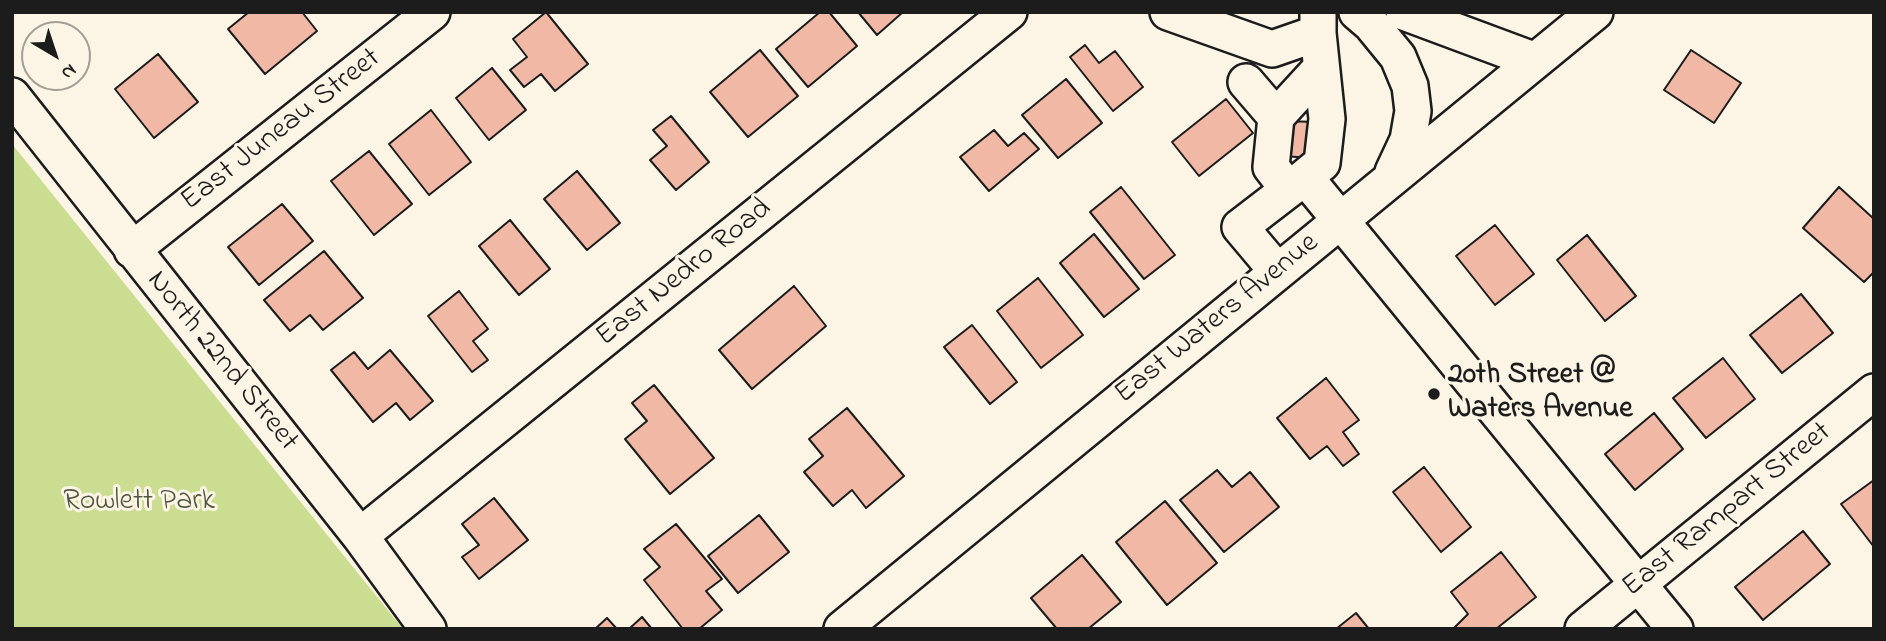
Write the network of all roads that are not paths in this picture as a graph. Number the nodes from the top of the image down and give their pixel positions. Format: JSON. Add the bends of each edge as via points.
{"nodes":[{"id":1,"x":432,"y":12,"type":"edge"},
{"id":2,"x":1009,"y":12,"type":"edge"},
{"id":3,"x":1168,"y":12,"type":"edge"},
{"id":4,"x":1357,"y":12,"type":"edge"},
{"id":5,"x":1404,"y":12,"type":"edge"},
{"id":6,"x":1595,"y":12,"type":"edge"},
{"id":7,"x":1318,"y":23,"type":"edge"},
{"id":8,"x":1533,"y":60,"type":"junction"},
{"id":9,"x":1321,"y":68,"type":"junction"},
{"id":10,"x":1246,"y":82,"type":"dead end"},
{"id":11,"x":12,"y":96,"type":"edge"},
{"id":12,"x":1276,"y":117,"type":"junction"},
{"id":13,"x":1390,"y":178,"type":"junction"},
{"id":14,"x":1297,"y":183,"type":"junction"},
{"id":15,"x":1341,"y":219,"type":"junction"},
{"id":16,"x":132,"y":250,"type":"junction"},
{"id":17,"x":1277,"y":271,"type":"junction"},
{"id":18,"x":1874,"y":393,"type":"edge"},
{"id":19,"x":360,"y":536,"type":"junction"},
{"id":20,"x":1639,"y":583,"type":"junction"},
{"id":21,"x":428,"y":629,"type":"edge"},
{"id":22,"x":842,"y":629,"type":"edge"},
{"id":23,"x":1583,"y":629,"type":"edge"},
{"id":24,"x":1675,"y":629,"type":"edge"}],
"edges":[{"from":1,"to":16,"type":"street","name":"East Juneau Street"},
{"from":2,"to":19,"type":"street","name":"East Nedro Road"},
{"from":3,"to":7,"type":"street","via":[[1272,49]]},
{"from":4,"to":13,"type":"street","via":[[1398,57],[1410,86],[1413,111],[1408,140]]},
{"from":5,"to":8,"type":"street"},
{"from":6,"to":8,"type":"street","name":"East Waters Avenue"},
{"from":7,"to":9,"type":"street"},
{"from":8,"to":13,"type":"street","name":"East Waters Avenue"},
{"from":9,"to":12,"type":"street"},
{"from":9,"to":14,"type":"street","via":[[1327,119],[1322,163]]},
{"from":10,"to":12,"type":"street"},
{"from":11,"to":16,"type":"street","name":"North 22nd Street"},
{"from":12,"to":14,"type":"street","via":[[1271,167]]},
{"from":13,"to":15,"type":"street","name":"East Waters Avenue"},
{"from":14,"to":15,"type":"street"},
{"from":14,"to":17,"type":"street","via":[[1240,227]]},
{"from":15,"to":17,"type":"street","name":"East Waters Avenue"},
{"from":15,"to":20,"type":"street"},
{"from":16,"to":19,"type":"street","name":"North 22nd Street"},
{"from":17,"to":22,"type":"street","name":"East Waters Avenue"},
{"from":18,"to":20,"type":"street","name":"East Rampart Street"},
{"from":19,"to":21,"type":"street","name":"North 22nd Street"},
{"from":20,"to":23,"type":"street","name":"East Rampart Street"},
{"from":20,"to":24,"type":"street"}]}
